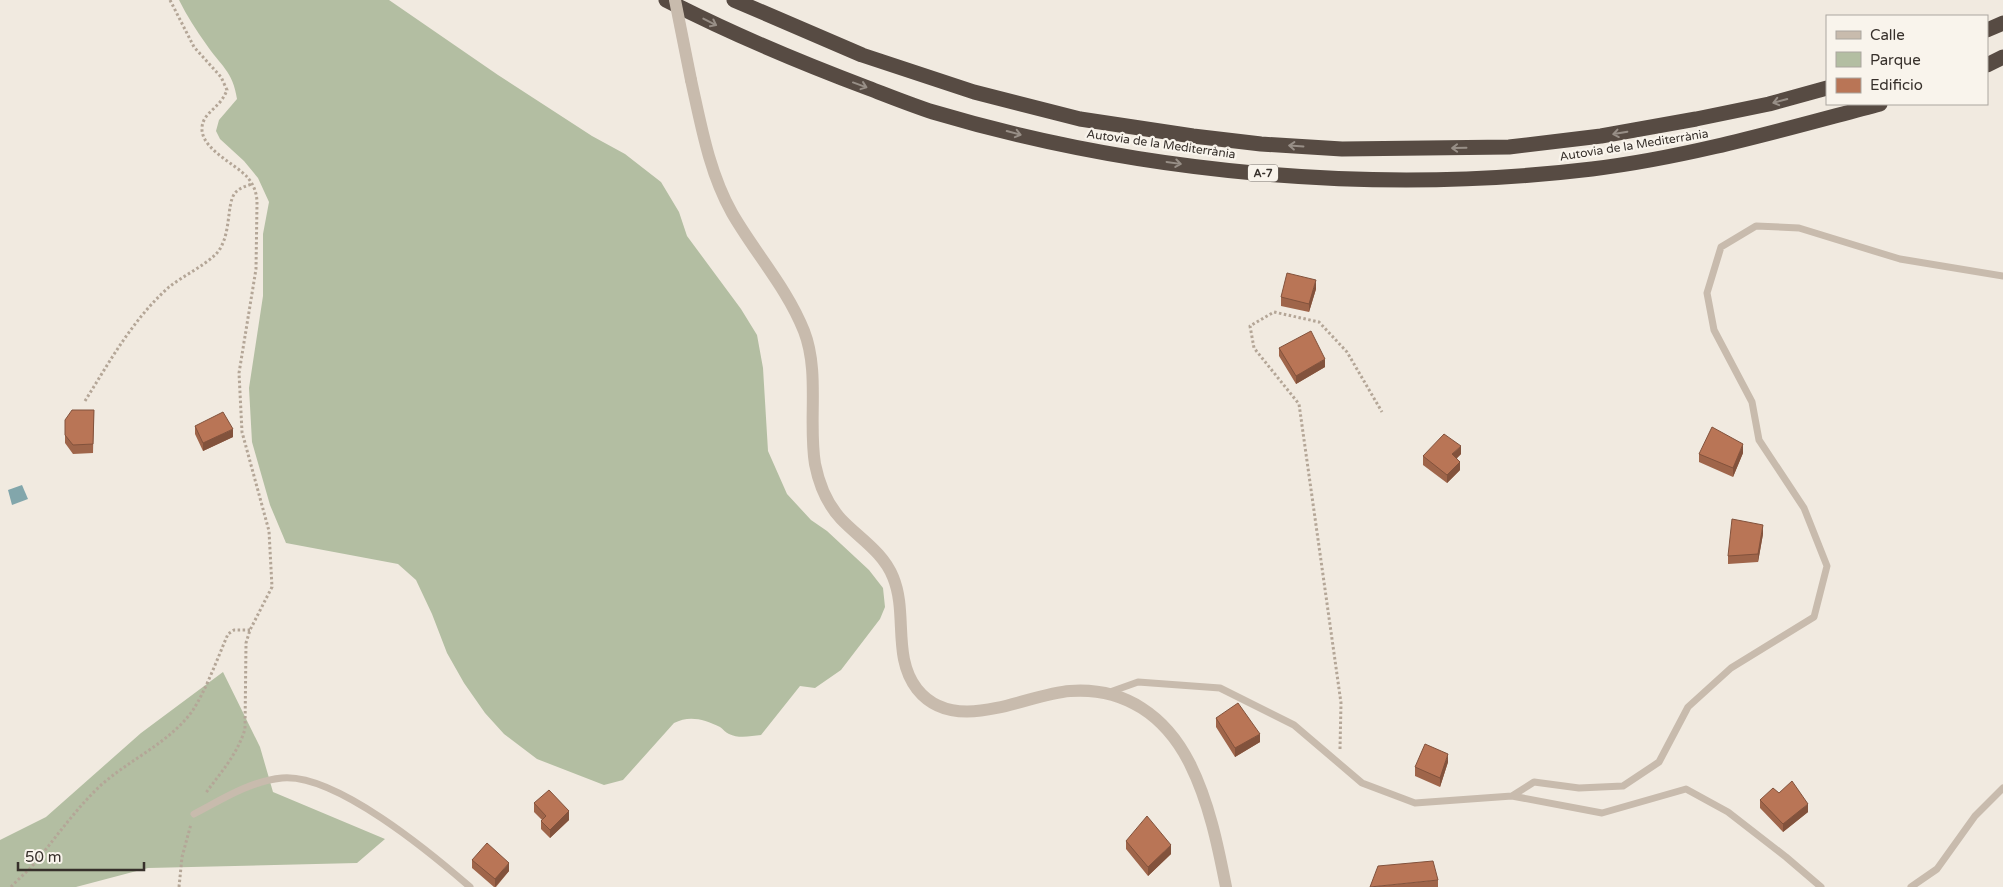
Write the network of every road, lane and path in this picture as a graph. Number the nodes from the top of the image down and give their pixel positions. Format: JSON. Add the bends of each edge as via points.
{"nodes":[{"id":1,"x":170,"y":0,"type":"edge"},
{"id":2,"x":666,"y":0,"type":"edge"},
{"id":3,"x":676,"y":0,"type":"edge"},
{"id":4,"x":734,"y":0,"type":"edge"},
{"id":5,"x":2003,"y":24,"type":"edge"},
{"id":6,"x":1988,"y":30,"type":"edge"},
{"id":7,"x":2003,"y":57,"type":"edge"},
{"id":8,"x":1988,"y":64,"type":"edge"},
{"id":9,"x":1826,"y":88,"type":"edge"},
{"id":10,"x":1876,"y":105,"type":"edge"},
{"id":11,"x":252,"y":184,"type":"junction"},
{"id":12,"x":2003,"y":276,"type":"edge"},
{"id":13,"x":85,"y":401,"type":"dead end"},
{"id":14,"x":1382,"y":412,"type":"dead end"},
{"id":15,"x":250,"y":630,"type":"junction"},
{"id":16,"x":1110,"y":693,"type":"junction"},
{"id":17,"x":1340,"y":764,"type":"junction"},
{"id":18,"x":2003,"y":788,"type":"edge"},
{"id":19,"x":1512,"y":796,"type":"junction"},
{"id":20,"x":194,"y":814,"type":"junction"},
{"id":21,"x":11,"y":887,"type":"edge"},
{"id":22,"x":179,"y":887,"type":"edge"},
{"id":23,"x":470,"y":887,"type":"edge"},
{"id":24,"x":1226,"y":887,"type":"edge"},
{"id":25,"x":1821,"y":887,"type":"edge"},
{"id":26,"x":1910,"y":887,"type":"edge"}],
"edges":[{"from":1,"to":11,"type":"path","via":[[194,47],[221,77],[227,90],[220,104],[204,120],[205,139]]},
{"from":2,"to":10,"type":"highway","name":"Autovia de la Mediterrània","number":"A-7","one_way":true,"via":[[803,64],[931,111],[1035,139],[1124,156],[1278,174],[1355,180],[1468,180],[1594,169],[1718,147]]},
{"from":3,"to":16,"type":"street","bridge":true,"via":[[691,80],[717,180],[745,234],[781,284],[805,334],[810,356],[815,464],[820,482],[842,519],[887,564],[894,579],[904,659],[917,689],[929,701],[960,711],[1000,708],[1068,691]]},
{"from":9,"to":4,"type":"highway","name":"Autovia de la Mediterrània","one_way":true,"via":[[1696,119],[1601,136],[1509,147],[1342,149],[1261,144],[1080,119],[974,92],[862,55]]},
{"from":5,"to":6,"type":"highway"},
{"from":7,"to":8,"type":"highway"},
{"from":11,"to":13,"type":"path","via":[[233,194],[228,226],[216,254],[186,274],[153,303],[120,346]]},
{"from":11,"to":15,"type":"path","via":[[257,195],[256,269],[239,373],[242,432],[269,531],[272,587]]},
{"from":12,"to":19,"type":"lane","via":[[1900,259],[1799,228],[1756,226],[1721,247],[1707,293],[1714,330],[1752,402],[1759,440],[1804,508],[1827,566],[1814,617],[1731,668],[1688,707],[1659,762],[1623,786],[1579,788],[1534,782]]},
{"from":14,"to":17,"type":"path","via":[[1348,352],[1319,322],[1274,312],[1250,326],[1254,348],[1299,404],[1340,704]]},
{"from":15,"to":20,"type":"path","via":[[246,643],[245,729],[235,754]]},
{"from":15,"to":21,"type":"path","via":[[234,630],[228,634],[200,697],[181,724],[99,788]]},
{"from":16,"to":17,"type":"lane","via":[[1138,682],[1220,688],[1294,724]]},
{"from":16,"to":24,"type":"street","via":[[1147,711],[1180,746],[1200,785]]},
{"from":17,"to":19,"type":"lane","via":[[1362,783],[1415,803]]},
{"from":18,"to":26,"type":"lane","via":[[1975,816],[1937,870]]},
{"from":19,"to":25,"type":"lane","via":[[1602,813],[1686,789],[1728,812]]},
{"from":20,"to":22,"type":"path","via":[[182,857]]},
{"from":20,"to":23,"type":"lane","via":[[243,789],[281,778],[313,783],[351,798],[406,836]]}]}
